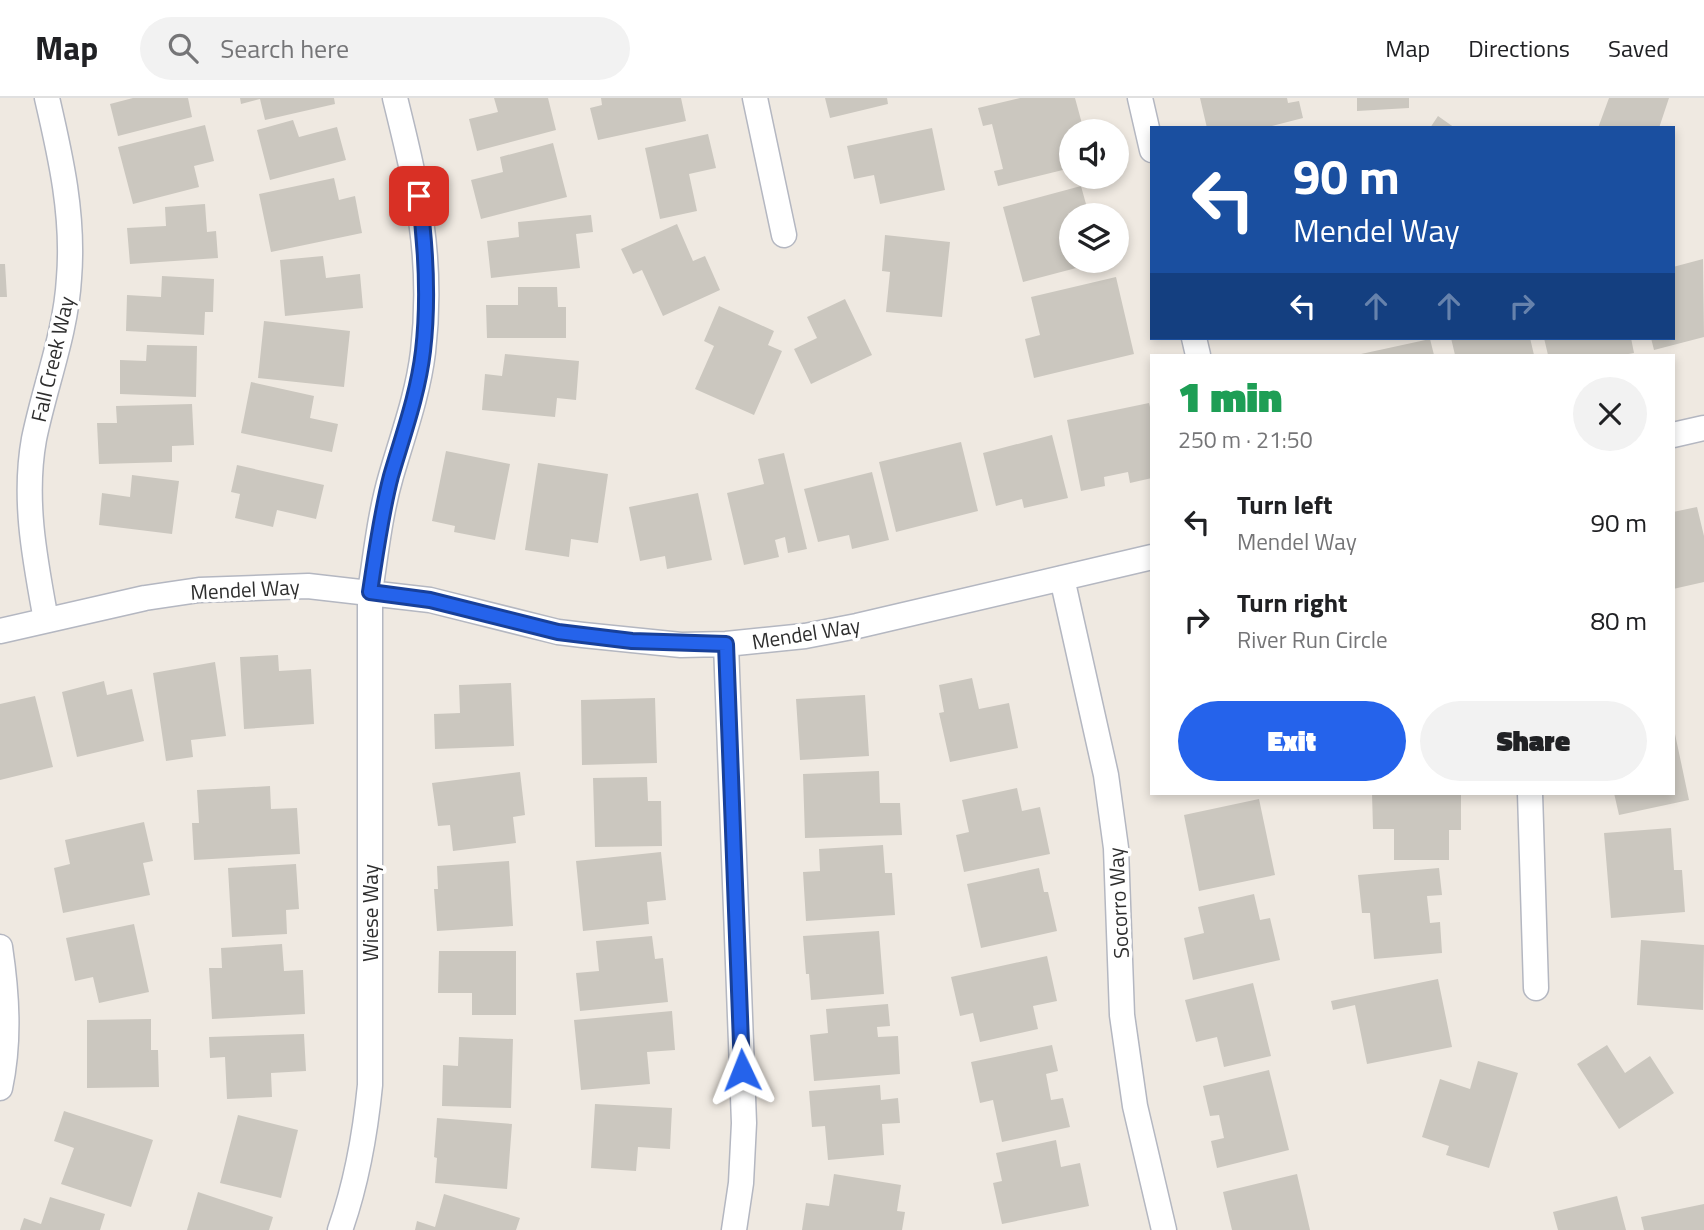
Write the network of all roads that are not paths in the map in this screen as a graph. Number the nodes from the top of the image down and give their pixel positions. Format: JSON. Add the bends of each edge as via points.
{"nodes":[{"id":1,"x":47,"y":98,"type":"edge"},
{"id":2,"x":395,"y":98,"type":"edge"},
{"id":3,"x":755,"y":98,"type":"edge"},
{"id":4,"x":1139,"y":98,"type":"edge"},
{"id":5,"x":1150,"y":142,"type":"edge"},
{"id":6,"x":784,"y":235,"type":"dead end"},
{"id":7,"x":1704,"y":428,"type":"edge"},
{"id":8,"x":1675,"y":435,"type":"edge"},
{"id":9,"x":1150,"y":557,"type":"edge"},
{"id":10,"x":1062,"y":578,"type":"junction"},
{"id":11,"x":370,"y":592,"type":"junction"},
{"id":12,"x":46,"y":620,"type":"junction"},
{"id":13,"x":0,"y":631,"type":"edge"},
{"id":14,"x":726,"y":644,"type":"junction"},
{"id":15,"x":1530,"y":795,"type":"edge"},
{"id":16,"x":0,"y":947,"type":"edge"},
{"id":17,"x":1536,"y":988,"type":"dead end"},
{"id":18,"x":0,"y":1088,"type":"edge"},
{"id":19,"x":340,"y":1230,"type":"edge"},
{"id":20,"x":734,"y":1230,"type":"edge"},
{"id":21,"x":1164,"y":1230,"type":"edge"}],
"edges":[{"from":1,"to":12,"type":"street","name":"Fall Creek Way","via":[[70,221],[69,279],[61,335],[31,469],[30,522]]},
{"from":2,"to":11,"type":"street","name":"Wiese Way","via":[[419,196],[427,301],[423,354],[382,512]]},
{"from":3,"to":6,"type":"street"},
{"from":4,"to":5,"type":"street"},
{"from":7,"to":8,"type":"street"},
{"from":9,"to":10,"type":"street","name":"Mendel Way"},
{"from":10,"to":14,"type":"street","name":"Mendel Way","via":[[846,628]]},
{"from":10,"to":21,"type":"street","name":"Socorro Way","via":[[1106,775],[1116,848],[1122,1015],[1135,1106]]},
{"from":11,"to":12,"type":"street","name":"Mendel Way","via":[[308,586],[200,590]]},
{"from":11,"to":14,"type":"street","name":"Mendel Way","via":[[430,600],[558,632],[632,641]]},
{"from":11,"to":19,"type":"street","name":"Wiese Way","via":[[370,1085],[365,1139]]},
{"from":12,"to":13,"type":"street","name":"Mendel Way"},
{"from":14,"to":20,"type":"street","via":[[744,1123]]},
{"from":15,"to":17,"type":"street"},
{"from":16,"to":18,"type":"street","via":[[7,1037]]}]}
